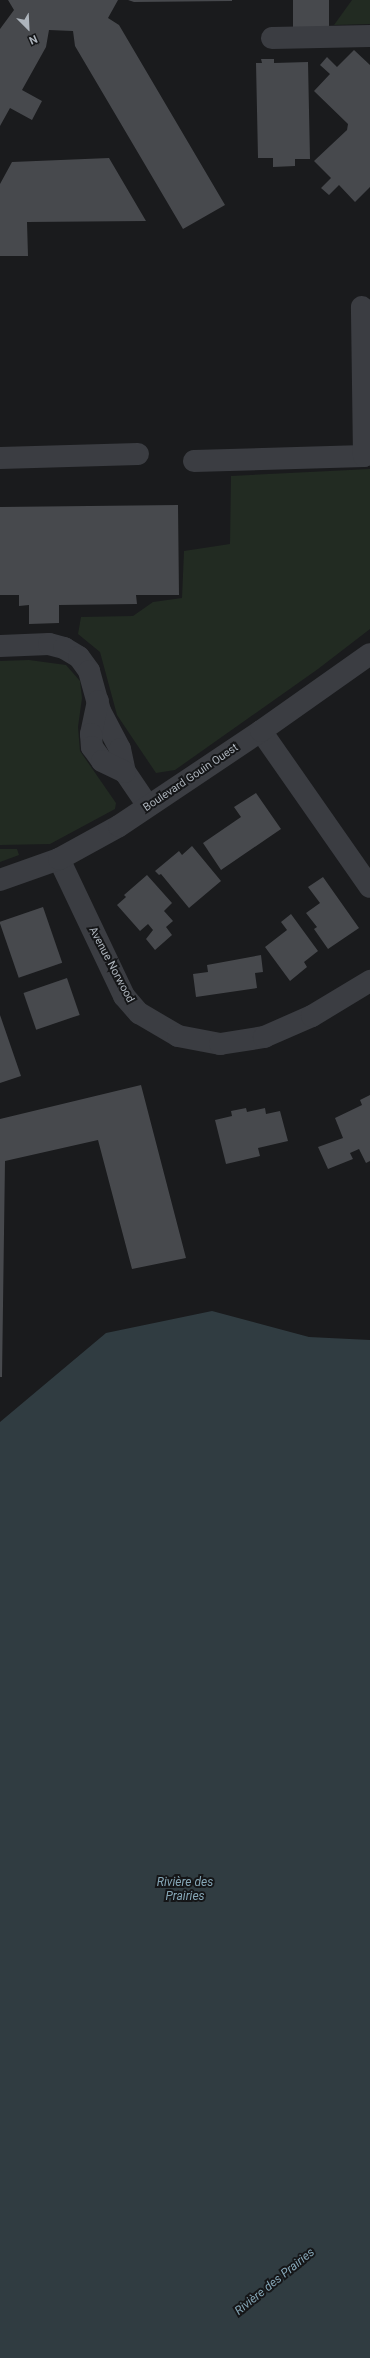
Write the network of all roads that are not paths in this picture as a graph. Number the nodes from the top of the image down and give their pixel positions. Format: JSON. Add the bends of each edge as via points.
{"nodes":[{"id":1,"x":370,"y":36,"type":"edge"},
{"id":2,"x":272,"y":38,"type":"dead end"},
{"id":3,"x":362,"y":307,"type":"dead end"},
{"id":4,"x":138,"y":454,"type":"dead end"},
{"id":5,"x":0,"y":458,"type":"edge"},
{"id":6,"x":194,"y":461,"type":"dead end"},
{"id":7,"x":0,"y":646,"type":"edge"},
{"id":8,"x":370,"y":654,"type":"edge"},
{"id":9,"x":261,"y":731,"type":"junction"},
{"id":10,"x":148,"y":806,"type":"junction"},
{"id":11,"x":59,"y":859,"type":"junction"},
{"id":12,"x":0,"y":880,"type":"edge"},
{"id":13,"x":370,"y":887,"type":"edge"},
{"id":14,"x":370,"y":980,"type":"edge"}],
"edges":[{"from":1,"to":2,"type":"street"},
{"from":3,"to":6,"type":"street","via":[[364,456]]},
{"from":4,"to":5,"type":"street"},
{"from":7,"to":10,"type":"street","via":[[49,644],[64,648],[78,657],[89,670],[98,702],[91,734],[92,747],[102,762],[125,772]]},
{"from":8,"to":9,"type":"street","name":"Boulevard Gouin Ouest"},
{"from":9,"to":10,"type":"street","name":"Boulevard Gouin Ouest"},
{"from":9,"to":13,"type":"street"},
{"from":10,"to":11,"type":"street","name":"Boulevard Gouin Ouest","via":[[102,836]]},
{"from":11,"to":12,"type":"street","name":"Boulevard Gouin Ouest"},
{"from":11,"to":14,"type":"street","name":"Avenue Norwood","via":[[124,996],[139,1013],[178,1036],[220,1044],[264,1037],[312,1016]]}]}
